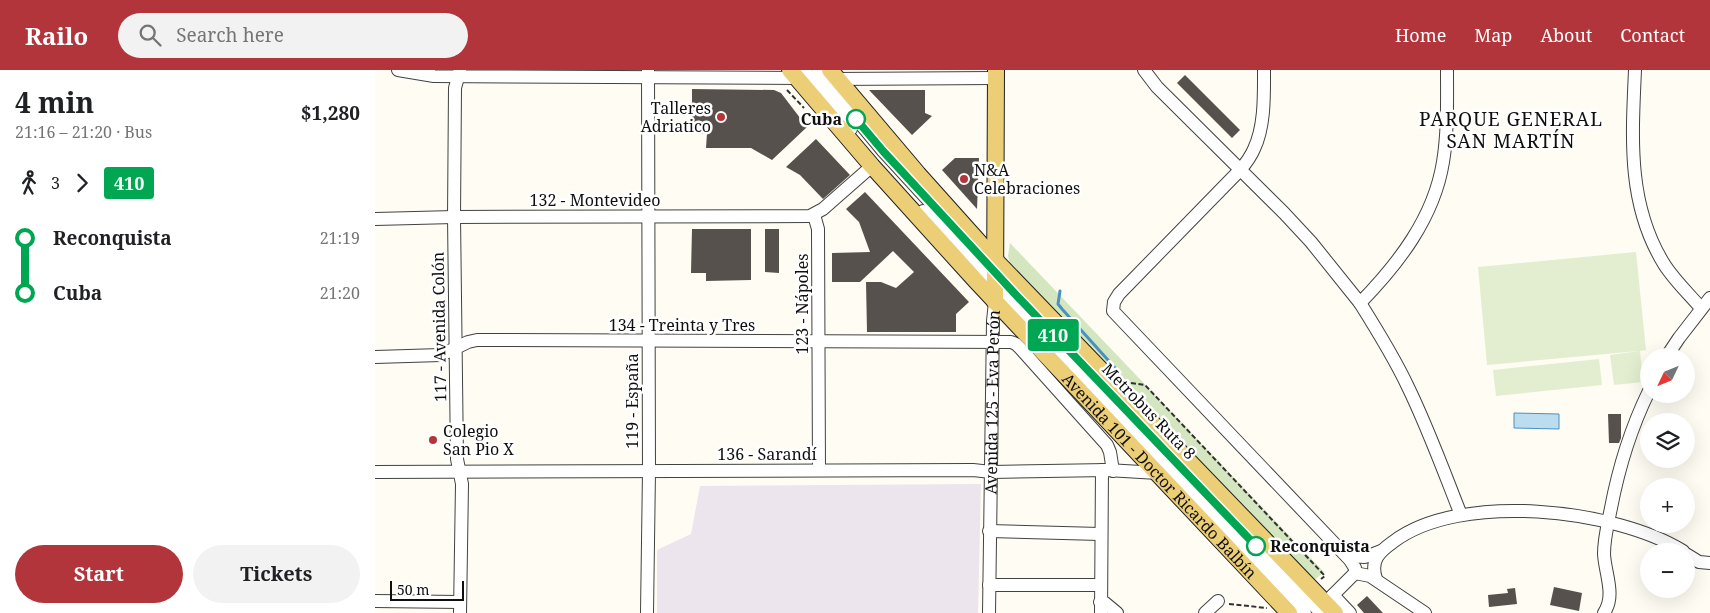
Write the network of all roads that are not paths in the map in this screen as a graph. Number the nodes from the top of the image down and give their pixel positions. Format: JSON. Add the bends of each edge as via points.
{"nodes":[{"id":1,"x":398,"y":70,"type":"edge"},
{"id":2,"x":1145,"y":70,"type":"edge"},
{"id":3,"x":1263,"y":70,"type":"edge"},
{"id":4,"x":1447,"y":70,"type":"edge"},
{"id":5,"x":1635,"y":70,"type":"edge"},
{"id":6,"x":459,"y":73,"type":"edge"},
{"id":7,"x":648,"y":73,"type":"edge"},
{"id":8,"x":761,"y":74,"type":"edge"},
{"id":9,"x":814,"y":74,"type":"edge"},
{"id":10,"x":995,"y":74,"type":"edge"},
{"id":11,"x":872,"y":166,"type":"junction"},
{"id":12,"x":1241,"y":169,"type":"junction"},
{"id":13,"x":814,"y":215,"type":"junction"},
{"id":14,"x":649,"y":216,"type":"junction"},
{"id":15,"x":454,"y":217,"type":"junction"},
{"id":16,"x":375,"y":219,"type":"edge"},
{"id":17,"x":996,"y":280,"type":"junction"},
{"id":18,"x":1710,"y":298,"type":"edge"},
{"id":19,"x":1360,"y":303,"type":"junction"},
{"id":20,"x":1701,"y":308,"type":"junction"},
{"id":21,"x":649,"y":341,"type":"junction"},
{"id":22,"x":819,"y":342,"type":"junction"},
{"id":23,"x":993,"y":343,"type":"junction"},
{"id":24,"x":455,"y":348,"type":"junction"},
{"id":25,"x":1673,"y":348,"type":"edge"},
{"id":26,"x":375,"y":357,"type":"edge"},
{"id":27,"x":1644,"y":403,"type":"edge"},
{"id":28,"x":819,"y":470,"type":"junction"},
{"id":29,"x":1107,"y":470,"type":"junction"},
{"id":30,"x":649,"y":471,"type":"junction"},
{"id":31,"x":375,"y":472,"type":"edge"},
{"id":32,"x":459,"y":472,"type":"junction"},
{"id":33,"x":991,"y":472,"type":"junction"},
{"id":34,"x":1158,"y":473,"type":"junction"},
{"id":35,"x":1461,"y":516,"type":"junction"},
{"id":36,"x":1608,"y":522,"type":"junction"},
{"id":37,"x":989,"y":531,"type":"junction"},
{"id":38,"x":1100,"y":534,"type":"junction"},
{"id":39,"x":1668,"y":543,"type":"edge"},
{"id":40,"x":1381,"y":551,"type":"junction"},
{"id":41,"x":1347,"y":556,"type":"junction"},
{"id":42,"x":1695,"y":560,"type":"edge"},
{"id":43,"x":1710,"y":563,"type":"edge"},
{"id":44,"x":1355,"y":573,"type":"junction"},
{"id":45,"x":1376,"y":579,"type":"junction"},
{"id":46,"x":989,"y":585,"type":"junction"},
{"id":47,"x":1100,"y":585,"type":"junction"},
{"id":48,"x":375,"y":601,"type":"edge"},
{"id":49,"x":1216,"y":602,"type":"road end"},
{"id":50,"x":460,"y":607,"type":"edge"},
{"id":51,"x":1101,"y":608,"type":"edge"},
{"id":52,"x":1324,"y":608,"type":"edge"},
{"id":53,"x":1287,"y":612,"type":"edge"},
{"id":54,"x":647,"y":613,"type":"edge"},
{"id":55,"x":989,"y":613,"type":"edge"},
{"id":56,"x":1117,"y":613,"type":"edge"},
{"id":57,"x":1205,"y":613,"type":"edge"},
{"id":58,"x":1305,"y":613,"type":"edge"},
{"id":59,"x":1350,"y":613,"type":"edge"},
{"id":60,"x":1425,"y":613,"type":"edge"},
{"id":61,"x":1604,"y":613,"type":"edge"}],
"edges":[{"from":1,"to":6,"type":"street","via":[[434,76]]},
{"from":2,"to":12,"type":"street","via":[[1157,87]]},
{"from":3,"to":12,"type":"street","via":[[1262,116],[1257,144]]},
{"from":4,"to":19,"type":"street","via":[[1443,164],[1433,198],[1407,248]]},
{"from":5,"to":20,"type":"street","via":[[1634,172],[1643,218],[1665,265]]},
{"from":6,"to":7,"type":"street"},
{"from":6,"to":15,"type":"street","name":"117 - Avenida Colón","via":[[455,88]]},
{"from":7,"to":8,"type":"street"},
{"from":7,"to":14,"type":"street","name":"119 - España"},
{"from":8,"to":9,"type":"street"},
{"from":9,"to":10,"type":"street"},
{"from":9,"to":11,"type":"main road","name":"Avenida 101 - Doctor Ricardo Balbín"},
{"from":9,"to":17,"type":"street","name":"Metrobus Ruta 8","via":[[856,135],[905,192]]},
{"from":9,"to":17,"type":"main road","name":"Avenida 101 - Doctor Ricardo Balbín","via":[[918,174]]},
{"from":10,"to":17,"type":"main road","name":"Avenida 125 - Eva Perón"},
{"from":11,"to":13,"type":"street"},
{"from":11,"to":17,"type":"main road","name":"Avenida 101 - Doctor Ricardo Balbín"},
{"from":12,"to":19,"type":"street","via":[[1311,242]]},
{"from":12,"to":41,"type":"street","via":[[1119,294],[1113,311]]},
{"from":13,"to":14,"type":"street","name":"132 - Montevideo"},
{"from":13,"to":22,"type":"street","name":"123 - Nápoles","via":[[818,229]]},
{"from":14,"to":15,"type":"street","name":"132 - Montevideo"},
{"from":14,"to":21,"type":"street","name":"119 - España"},
{"from":15,"to":16,"type":"street","name":"132 - Montevideo"},
{"from":15,"to":24,"type":"street","name":"117 - Avenida Colón"},
{"from":17,"to":23,"type":"street","name":"Avenida 125 - Eva Perón"},
{"from":17,"to":34,"type":"main road","name":"Avenida 101 - Doctor Ricardo Balbín"},
{"from":17,"to":52,"type":"main road","name":"Avenida 101 - Doctor Ricardo Balbín"},
{"from":17,"to":58,"type":"street","name":"Metrobus Ruta 8"},
{"from":18,"to":20,"type":"street"},
{"from":19,"to":35,"type":"street","via":[[1408,386]]},
{"from":20,"to":25,"type":"street"},
{"from":21,"to":22,"type":"street","name":"134 - Treinta y Tres"},
{"from":21,"to":24,"type":"street","name":"134 - Treinta y Tres","via":[[477,340]]},
{"from":21,"to":30,"type":"street","name":"119 - España"},
{"from":22,"to":23,"type":"street","name":"134 - Treinta y Tres"},
{"from":22,"to":28,"type":"street","name":"123 - Nápoles"},
{"from":23,"to":29,"type":"street","name":"134 - Treinta y Tres","via":[[1011,342],[1021,349],[1107,445],[1110,452]]},
{"from":23,"to":33,"type":"street","name":"Avenida 125 - Eva Perón"},
{"from":24,"to":26,"type":"street","name":"134 - Treinta y Tres","via":[[438,356]]},
{"from":24,"to":32,"type":"street","name":"117 - Avenida Colón"},
{"from":27,"to":36,"type":"street","via":[[1618,470]]},
{"from":28,"to":30,"type":"street","name":"136 - Sarandí"},
{"from":28,"to":33,"type":"street","name":"136 - Sarandí"},
{"from":29,"to":33,"type":"street","name":"136 - Sarandí"},
{"from":29,"to":34,"type":"street","name":"136 - Sarandí"},
{"from":29,"to":38,"type":"street","name":"134 - Treinta y Tres"},
{"from":30,"to":32,"type":"street","name":"136 - Sarandí"},
{"from":30,"to":54,"type":"street","name":"119 - España"},
{"from":31,"to":32,"type":"street","name":"136 - Sarandí"},
{"from":32,"to":50,"type":"street","name":"117 - Avenida Colón","via":[[462,484]]},
{"from":33,"to":37,"type":"street","name":"Avenida 125 - Eva Perón"},
{"from":34,"to":53,"type":"main road","name":"Avenida 101 - Doctor Ricardo Balbín"},
{"from":35,"to":36,"type":"street","via":[[1499,511],[1542,511]]},
{"from":35,"to":40,"type":"street","via":[[1411,531]]},
{"from":36,"to":39,"type":"street"},
{"from":36,"to":61,"type":"street","via":[[1605,553],[1611,595]]},
{"from":37,"to":38,"type":"street"},
{"from":37,"to":46,"type":"street","name":"Avenida 125 - Eva Perón"},
{"from":38,"to":47,"type":"street","name":"134 - Treinta y Tres"},
{"from":40,"to":41,"type":"street","via":[[1365,557]]},
{"from":40,"to":45,"type":"street","via":[[1373,565]]},
{"from":41,"to":44,"type":"street"},
{"from":42,"to":43,"type":"street"},
{"from":44,"to":45,"type":"street"},
{"from":44,"to":52,"type":"street"},
{"from":45,"to":60,"type":"street"},
{"from":46,"to":47,"type":"street"},
{"from":46,"to":55,"type":"street","name":"Avenida 125 - Eva Perón"},
{"from":47,"to":51,"type":"street","name":"134 - Treinta y Tres"},
{"from":48,"to":50,"type":"street"},
{"from":49,"to":57,"type":"street"},
{"from":51,"to":56,"type":"street","via":[[1105,603]]},
{"from":52,"to":59,"type":"street"}]}
